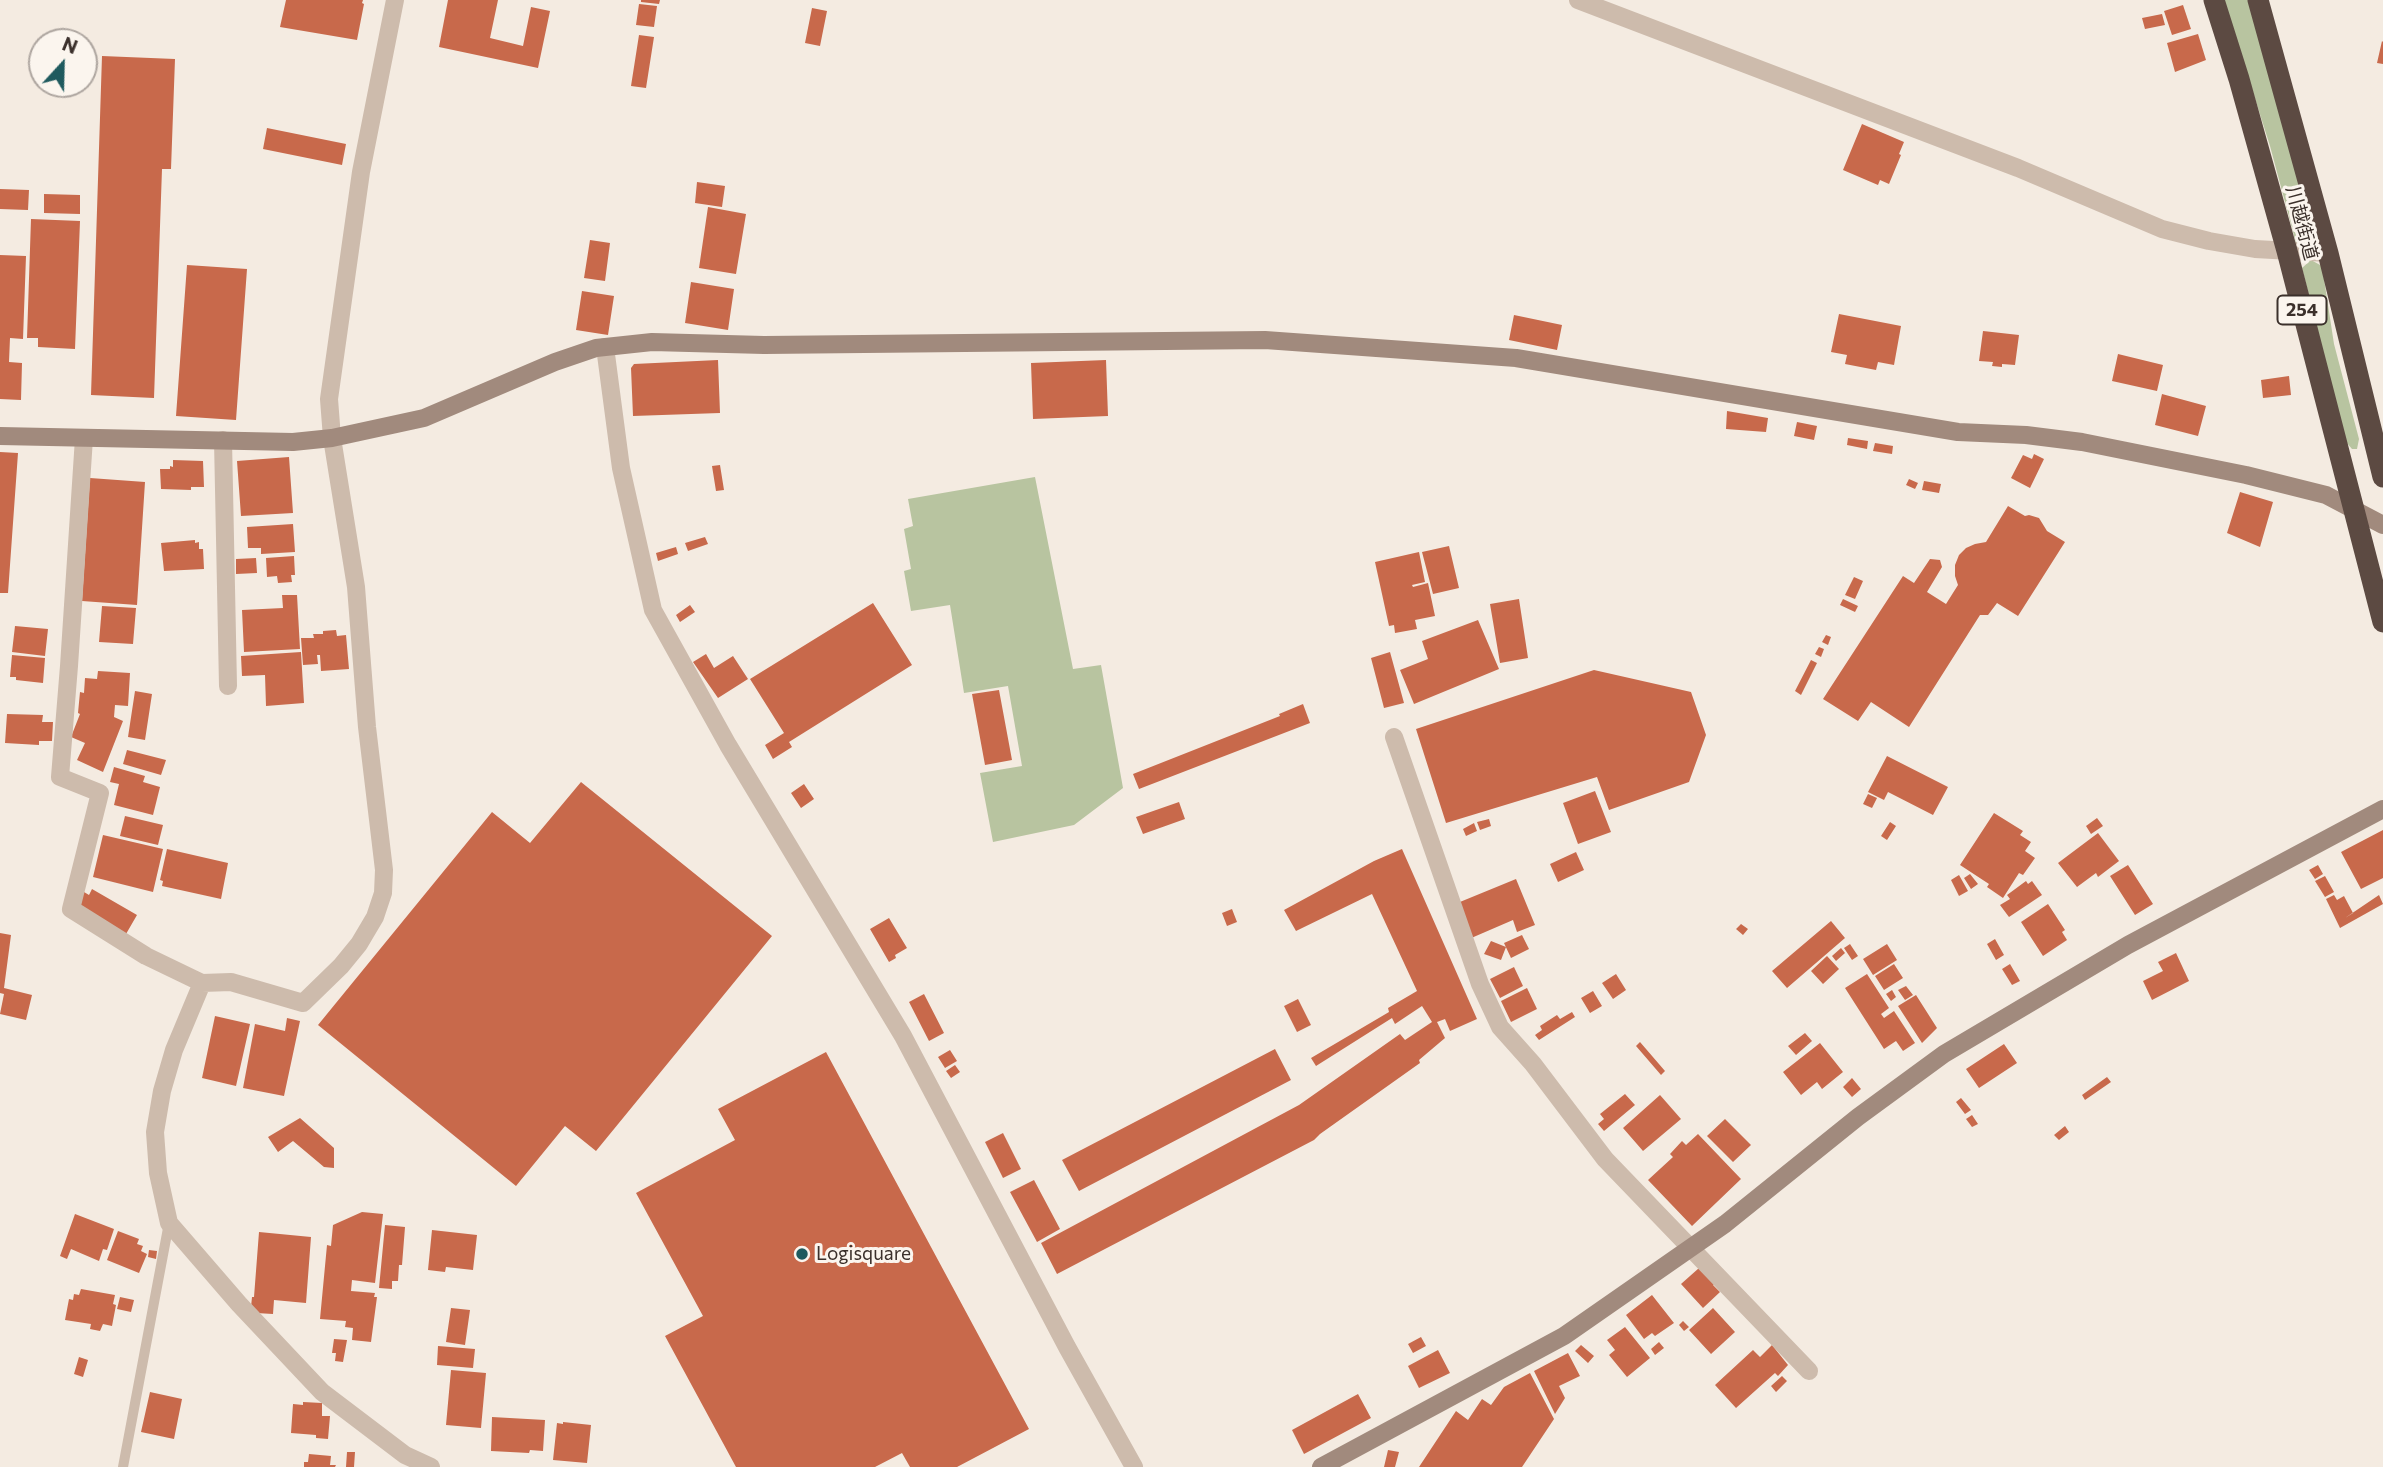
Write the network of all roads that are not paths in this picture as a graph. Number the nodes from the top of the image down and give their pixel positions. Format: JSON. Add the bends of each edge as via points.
{"nodes":[{"id":1,"x":395,"y":0,"type":"edge"},
{"id":2,"x":1578,"y":0,"type":"edge"},
{"id":3,"x":2214,"y":0,"type":"edge"},
{"id":4,"x":2258,"y":0,"type":"edge"},
{"id":5,"x":2287,"y":251,"type":"junction"},
{"id":6,"x":2328,"y":253,"type":"junction"},
{"id":7,"x":605,"y":347,"type":"junction"},
{"id":8,"x":0,"y":436,"type":"edge"},
{"id":9,"x":84,"y":438,"type":"junction"},
{"id":10,"x":332,"y":438,"type":"junction"},
{"id":11,"x":223,"y":440,"type":"junction"},
{"id":12,"x":2383,"y":477,"type":"edge"},
{"id":13,"x":2353,"y":509,"type":"junction"},
{"id":14,"x":2383,"y":525,"type":"edge"},
{"id":15,"x":2383,"y":622,"type":"edge"},
{"id":16,"x":228,"y":686,"type":"dead end"},
{"id":17,"x":1394,"y":737,"type":"dead end"},
{"id":18,"x":2383,"y":809,"type":"edge"},
{"id":19,"x":202,"y":983,"type":"junction"},
{"id":20,"x":169,"y":1223,"type":"junction"},
{"id":21,"x":1691,"y":1247,"type":"junction"},
{"id":22,"x":1809,"y":1371,"type":"dead end"},
{"id":23,"x":123,"y":1467,"type":"edge"},
{"id":24,"x":431,"y":1467,"type":"edge"},
{"id":25,"x":1134,"y":1467,"type":"edge"},
{"id":26,"x":1321,"y":1467,"type":"edge"}],
"edges":[{"from":1,"to":10,"type":"street","via":[[357,199],[329,399]]},
{"from":2,"to":5,"type":"street","via":[[2018,168],[2162,229],[2209,241]]},
{"from":3,"to":5,"type":"highway","name":"川越街道","number":"254"},
{"from":4,"to":6,"type":"highway","name":"川越街道","number":"254"},
{"from":5,"to":6,"type":"street"},
{"from":5,"to":13,"type":"highway","name":"川越街道","number":"254"},
{"from":6,"to":12,"type":"highway","name":"川越街道","number":"254"},
{"from":7,"to":10,"type":"street","via":[[555,362],[424,418]]},
{"from":7,"to":13,"type":"street","via":[[652,342],[1265,340],[1516,358],[1958,432],[2081,442],[2312,491]]},
{"from":7,"to":25,"type":"street","via":[[621,468],[653,610],[903,1037]]},
{"from":8,"to":9,"type":"street"},
{"from":9,"to":11,"type":"street"},
{"from":9,"to":19,"type":"street","via":[[60,777],[100,793],[71,909],[146,956]]},
{"from":10,"to":11,"type":"street"},
{"from":10,"to":19,"type":"street","via":[[356,587],[383,893],[376,917],[359,944],[303,1003],[231,982]]},
{"from":11,"to":16,"type":"street"},
{"from":13,"to":14,"type":"street"},
{"from":13,"to":15,"type":"highway","name":"川越街道","number":"254"},
{"from":17,"to":21,"type":"street","via":[[1480,984],[1500,1027],[1605,1159]]},
{"from":18,"to":21,"type":"street","via":[[2128,945],[1944,1054]]},
{"from":19,"to":20,"type":"street","via":[[174,1050],[155,1132]]},
{"from":20,"to":23,"type":"lane"},
{"from":20,"to":24,"type":"street","via":[[322,1392],[405,1455]]},
{"from":21,"to":22,"type":"street"},
{"from":21,"to":26,"type":"street","via":[[1564,1336]]}]}
